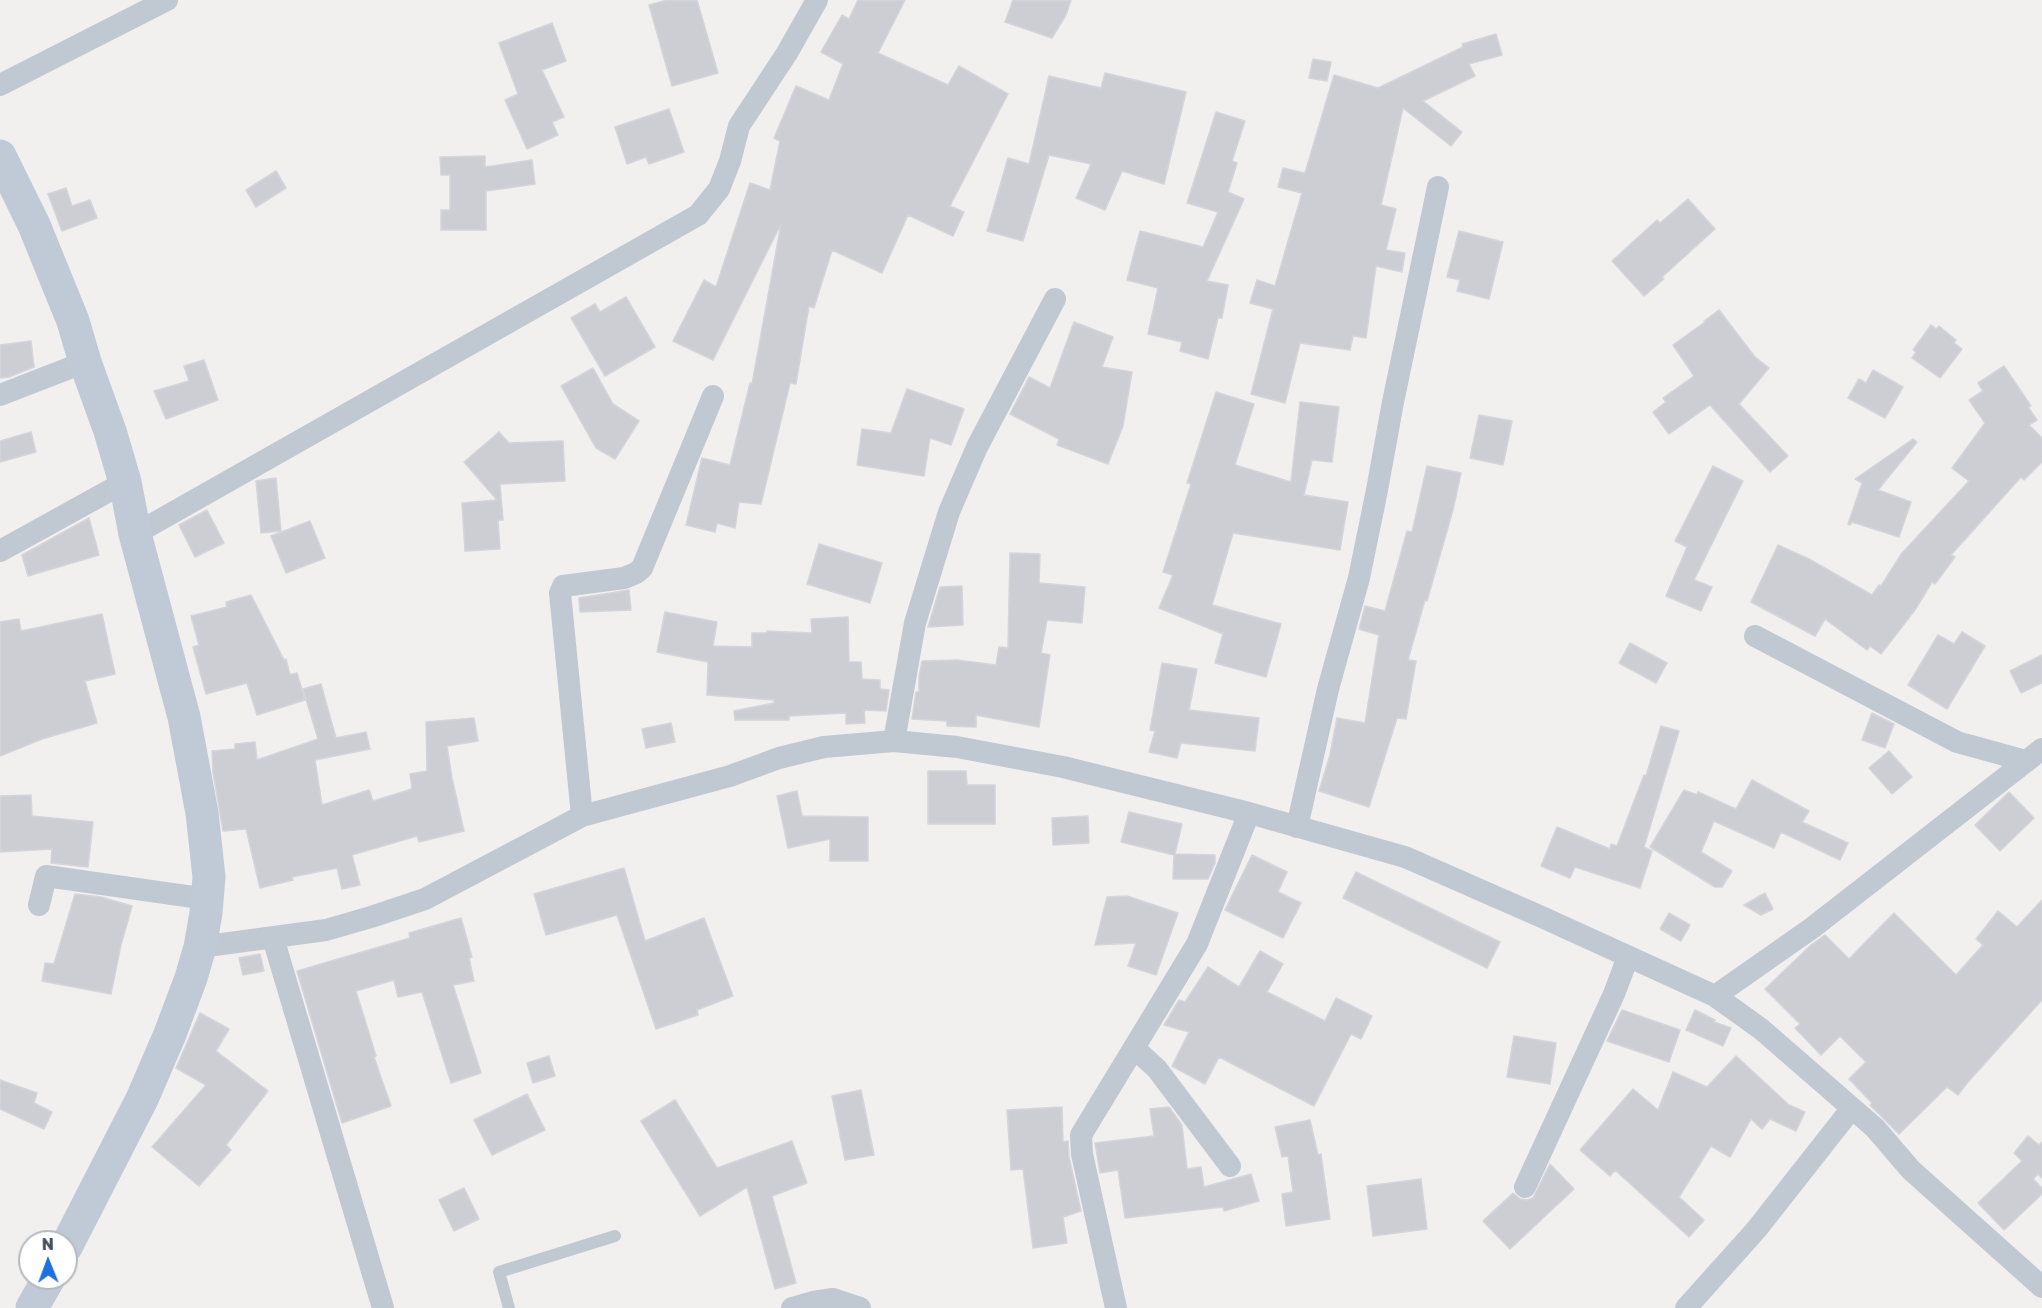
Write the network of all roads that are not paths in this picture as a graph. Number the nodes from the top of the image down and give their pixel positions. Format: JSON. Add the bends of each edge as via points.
{"nodes":[{"id":1,"x":167,"y":0,"type":"edge"},
{"id":2,"x":817,"y":0,"type":"edge"},
{"id":3,"x":0,"y":85,"type":"edge"},
{"id":4,"x":0,"y":156,"type":"edge"},
{"id":5,"x":1438,"y":187,"type":"dead end"},
{"id":6,"x":12,"y":201,"type":"edge"},
{"id":7,"x":1055,"y":299,"type":"dead end"},
{"id":8,"x":85,"y":362,"type":"junction"},
{"id":9,"x":0,"y":395,"type":"edge"},
{"id":10,"x":713,"y":396,"type":"dead end"},
{"id":11,"x":125,"y":482,"type":"junction"},
{"id":12,"x":135,"y":534,"type":"junction"},
{"id":13,"x":0,"y":551,"type":"edge"},
{"id":14,"x":1755,"y":636,"type":"dead end"},
{"id":15,"x":894,"y":741,"type":"junction"},
{"id":16,"x":2034,"y":755,"type":"edge"},
{"id":17,"x":1249,"y":813,"type":"junction"},
{"id":18,"x":582,"y":816,"type":"junction"},
{"id":19,"x":1297,"y":827,"type":"junction"},
{"id":20,"x":207,"y":899,"type":"junction"},
{"id":21,"x":39,"y":905,"type":"dead end"},
{"id":22,"x":273,"y":938,"type":"junction"},
{"id":23,"x":200,"y":947,"type":"junction"},
{"id":24,"x":1628,"y":957,"type":"junction"},
{"id":25,"x":1715,"y":996,"type":"junction"},
{"id":26,"x":1134,"y":1048,"type":"junction"},
{"id":27,"x":1852,"y":1108,"type":"junction"},
{"id":28,"x":1230,"y":1167,"type":"dead end"},
{"id":29,"x":1525,"y":1187,"type":"dead end"},
{"id":30,"x":75,"y":1230,"type":"edge"},
{"id":31,"x":615,"y":1236,"type":"dead end"},
{"id":32,"x":2042,"y":1287,"type":"edge"},
{"id":33,"x":43,"y":1290,"type":"edge"},
{"id":34,"x":33,"y":1308,"type":"edge"},
{"id":35,"x":383,"y":1308,"type":"edge"},
{"id":36,"x":509,"y":1308,"type":"edge"},
{"id":37,"x":792,"y":1308,"type":"edge"},
{"id":38,"x":860,"y":1308,"type":"edge"},
{"id":39,"x":1116,"y":1308,"type":"edge"},
{"id":40,"x":1686,"y":1308,"type":"edge"}],
"edges":[{"from":1,"to":3,"type":"street"},
{"from":2,"to":12,"type":"street","via":[[739,126],[719,189],[698,215]]},
{"from":4,"to":6,"type":"street"},
{"from":5,"to":19,"type":"street","via":[[1359,578],[1328,689]]},
{"from":6,"to":8,"type":"street","via":[[74,321]]},
{"from":7,"to":15,"type":"street","via":[[977,447],[949,512],[915,623]]},
{"from":8,"to":9,"type":"street"},
{"from":8,"to":11,"type":"street"},
{"from":10,"to":18,"type":"street","via":[[642,568],[624,578],[563,586],[560,593]]},
{"from":11,"to":12,"type":"street"},
{"from":11,"to":13,"type":"street"},
{"from":12,"to":20,"type":"street","via":[[184,717],[203,823],[209,877]]},
{"from":14,"to":16,"type":"street","via":[[1957,742]]},
{"from":15,"to":17,"type":"street","via":[[957,747],[1063,767]]},
{"from":15,"to":18,"type":"street","via":[[802,752]]},
{"from":16,"to":25,"type":"street","via":[[1812,928]]},
{"from":17,"to":19,"type":"street"},
{"from":17,"to":26,"type":"street","via":[[1197,944]]},
{"from":18,"to":22,"type":"street","via":[[425,899],[326,930]]},
{"from":19,"to":24,"type":"street","via":[[1405,858]]},
{"from":20,"to":21,"type":"street","via":[[46,876]]},
{"from":20,"to":23,"type":"street"},
{"from":22,"to":23,"type":"street"},
{"from":22,"to":35,"type":"street"},
{"from":23,"to":30,"type":"street","via":[[142,1100]]},
{"from":24,"to":25,"type":"street"},
{"from":24,"to":29,"type":"street"},
{"from":25,"to":27,"type":"street","via":[[1761,1029]]},
{"from":26,"to":28,"type":"street","via":[[1157,1069]]},
{"from":26,"to":39,"type":"street","via":[[1082,1135],[1082,1154]]},
{"from":27,"to":32,"type":"street","via":[[1911,1170]]},
{"from":27,"to":40,"type":"street","via":[[1756,1230]]},
{"from":31,"to":36,"type":"lane","via":[[499,1272]]},
{"from":33,"to":34,"type":"street"},
{"from":37,"to":38,"type":"street","via":[[833,1299]]}]}
